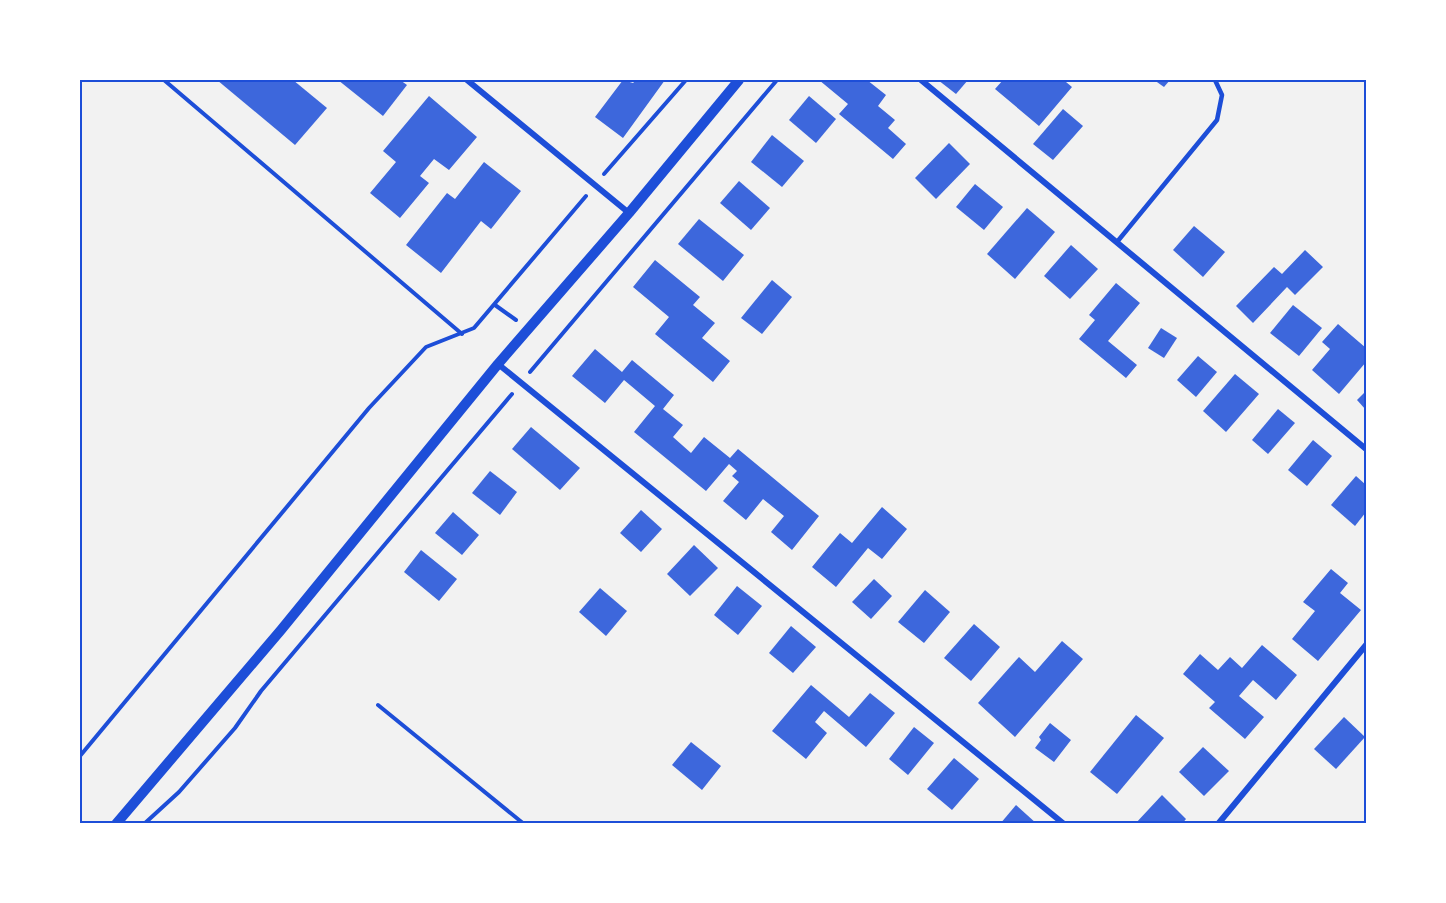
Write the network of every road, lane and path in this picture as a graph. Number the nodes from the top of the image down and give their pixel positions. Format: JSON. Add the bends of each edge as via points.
{"nodes":[{"id":1,"x":165,"y":80,"type":"edge"},
{"id":2,"x":467,"y":80,"type":"edge"},
{"id":3,"x":739,"y":80,"type":"edge"},
{"id":4,"x":777,"y":80,"type":"edge"},
{"id":5,"x":921,"y":80,"type":"edge"},
{"id":6,"x":1215,"y":80,"type":"edge"},
{"id":7,"x":629,"y":213,"type":"junction"},
{"id":8,"x":1117,"y":242,"type":"junction"},
{"id":9,"x":495,"y":305,"type":"dead end"},
{"id":10,"x":462,"y":334,"type":"junction"},
{"id":11,"x":498,"y":364,"type":"junction"},
{"id":12,"x":520,"y":384,"type":"junction"},
{"id":13,"x":1366,"y":449,"type":"edge"},
{"id":14,"x":1366,"y":645,"type":"edge"},
{"id":15,"x":378,"y":705,"type":"dead end"},
{"id":16,"x":80,"y":756,"type":"edge"},
{"id":17,"x":116,"y":824,"type":"edge"},
{"id":18,"x":144,"y":824,"type":"edge"},
{"id":19,"x":524,"y":824,"type":"edge"},
{"id":20,"x":1064,"y":824,"type":"edge"},
{"id":21,"x":1218,"y":824,"type":"edge"}],
"edges":[{"from":1,"to":10,"type":"path"},
{"from":2,"to":7,"type":"street"},
{"from":3,"to":7,"type":"street"},
{"from":4,"to":12,"type":"path"},
{"from":5,"to":8,"type":"street"},
{"from":6,"to":8,"type":"lane","via":[[1222,95],[1217,120]]},
{"from":7,"to":11,"type":"street"},
{"from":8,"to":13,"type":"street"},
{"from":9,"to":10,"type":"path","via":[[474,328]]},
{"from":10,"to":16,"type":"path","via":[[426,348],[369,408]]},
{"from":11,"to":12,"type":"street"},
{"from":11,"to":17,"type":"street"},
{"from":12,"to":18,"type":"path","via":[[261,691],[235,728],[179,792]]},
{"from":12,"to":20,"type":"street"},
{"from":14,"to":21,"type":"street"},
{"from":15,"to":19,"type":"path"}]}
